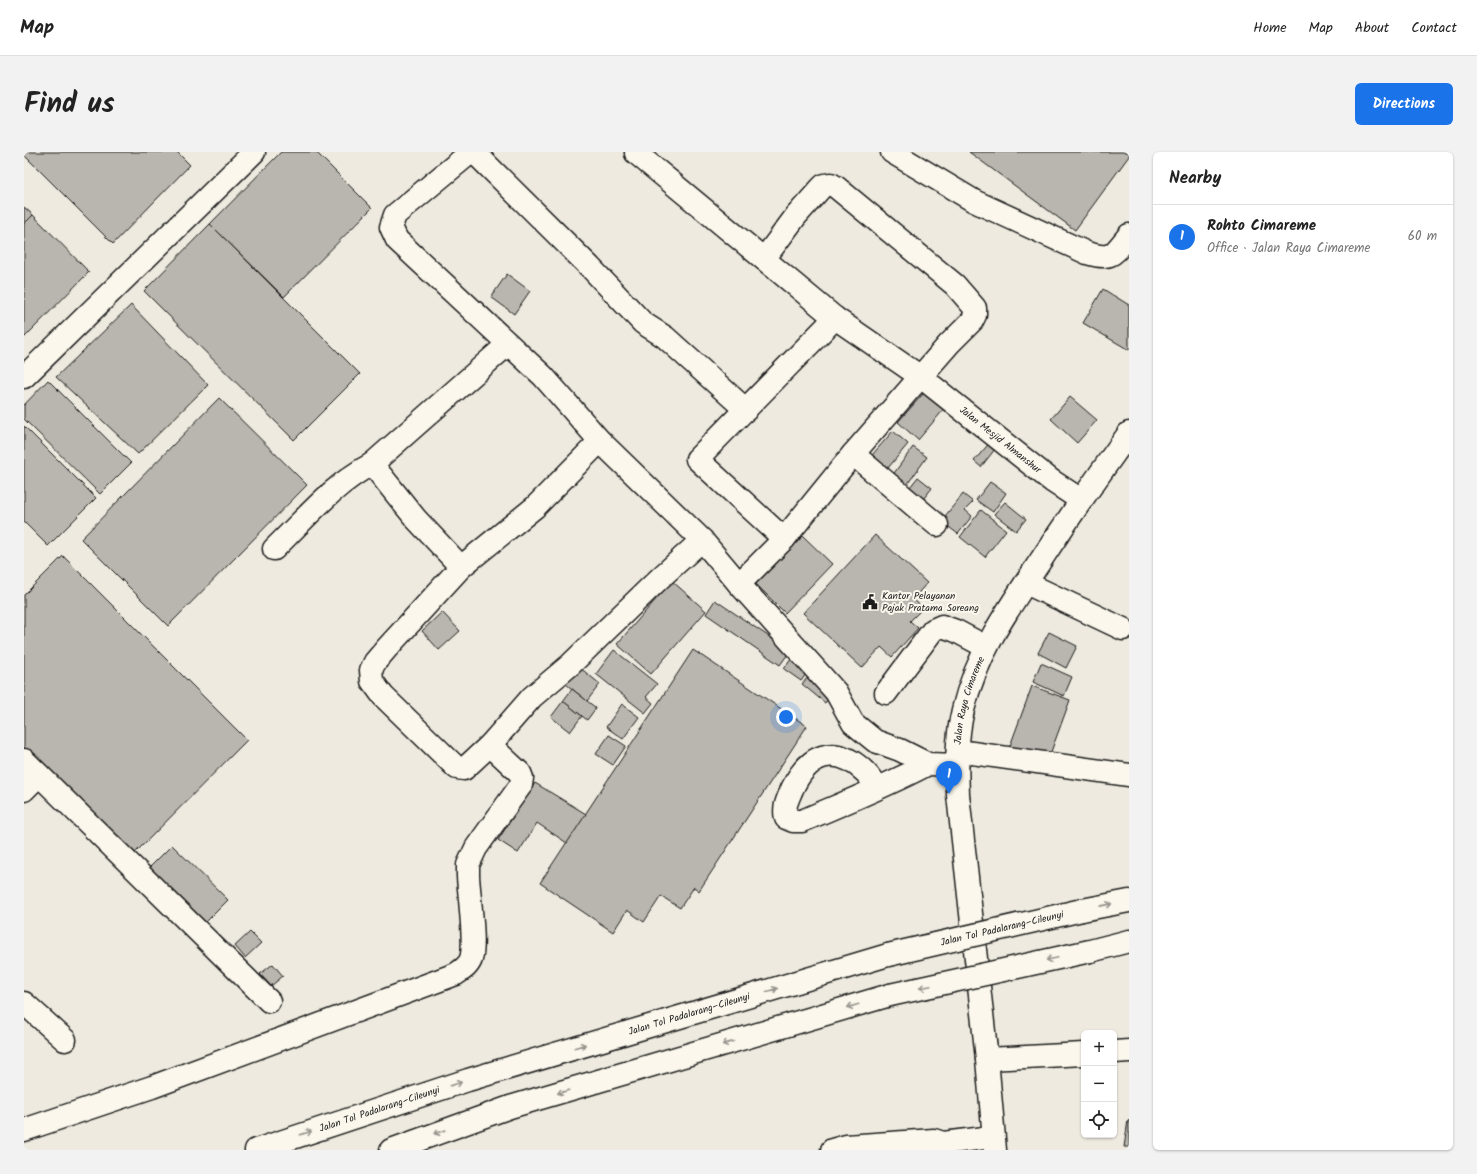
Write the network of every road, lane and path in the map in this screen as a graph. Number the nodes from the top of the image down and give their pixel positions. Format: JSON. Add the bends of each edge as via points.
{"nodes":[{"id":1,"x":473,"y":152,"type":"edge"},
{"id":2,"x":892,"y":152,"type":"edge"},
{"id":3,"x":636,"y":153,"type":"dead end"},
{"id":4,"x":241,"y":156,"type":"edge"},
{"id":5,"x":1129,"y":235,"type":"edge"},
{"id":6,"x":764,"y":259,"type":"junction"},
{"id":7,"x":835,"y":318,"type":"junction"},
{"id":8,"x":508,"y":344,"type":"junction"},
{"id":9,"x":24,"y":377,"type":"edge"},
{"id":10,"x":921,"y":377,"type":"junction"},
{"id":11,"x":746,"y":410,"type":"junction"},
{"id":12,"x":1129,"y":433,"type":"edge"},
{"id":13,"x":600,"y":441,"type":"junction"},
{"id":14,"x":853,"y":454,"type":"junction"},
{"id":15,"x":372,"y":464,"type":"junction"},
{"id":16,"x":1081,"y":500,"type":"junction"},
{"id":17,"x":937,"y":525,"type":"dead end"},
{"id":18,"x":784,"y":539,"type":"junction"},
{"id":19,"x":702,"y":540,"type":"junction"},
{"id":20,"x":274,"y":549,"type":"dead end"},
{"id":21,"x":461,"y":567,"type":"junction"},
{"id":22,"x":1026,"y":583,"type":"junction"},
{"id":23,"x":739,"y":584,"type":"junction"},
{"id":24,"x":1123,"y":629,"type":"dead end"},
{"id":25,"x":986,"y":647,"type":"junction"},
{"id":26,"x":886,"y":693,"type":"dead end"},
{"id":27,"x":490,"y":745,"type":"junction"},
{"id":28,"x":957,"y":758,"type":"junction"},
{"id":29,"x":24,"y":760,"type":"edge"},
{"id":30,"x":928,"y":764,"type":"junction"},
{"id":31,"x":1129,"y":775,"type":"edge"},
{"id":32,"x":32,"y":782,"type":"edge"},
{"id":33,"x":877,"y":788,"type":"dead end"},
{"id":34,"x":1129,"y":900,"type":"edge"},
{"id":35,"x":1129,"y":941,"type":"edge"},
{"id":36,"x":269,"y":1001,"type":"dead end"},
{"id":37,"x":24,"y":1003,"type":"edge"},
{"id":38,"x":65,"y":1040,"type":"dead end"},
{"id":39,"x":1129,"y":1051,"type":"edge"},
{"id":40,"x":1117,"y":1052,"type":"edge"},
{"id":41,"x":1081,"y":1054,"type":"edge"},
{"id":42,"x":987,"y":1059,"type":"junction"},
{"id":43,"x":24,"y":1130,"type":"edge"},
{"id":44,"x":994,"y":1144,"type":"edge"},
{"id":45,"x":946,"y":1146,"type":"edge"},
{"id":46,"x":256,"y":1150,"type":"edge"},
{"id":47,"x":391,"y":1150,"type":"edge"},
{"id":48,"x":832,"y":1150,"type":"edge"}],
"edges":[{"from":1,"to":8,"type":"main road","via":[[395,215],[391,227],[397,240]]},
{"from":1,"to":11,"type":"main road","via":[[643,323],[665,338]]},
{"from":2,"to":5,"type":"main road","via":[[974,201],[1087,253],[1102,257],[1112,255]]},
{"from":3,"to":6,"type":"main road","name":"Jalan Mesjid Almanshur"},
{"from":4,"to":9,"type":"main road"},
{"from":6,"to":7,"type":"main road","name":"Jalan Mesjid Almanshur"},
{"from":6,"to":10,"type":"main road","via":[[796,216],[824,185],[831,184],[836,187],[955,285],[975,308],[972,322]]},
{"from":7,"to":10,"type":"main road","name":"Jalan Mesjid Almanshur"},
{"from":7,"to":11,"type":"main road"},
{"from":8,"to":13,"type":"main road","via":[[542,376]]},
{"from":8,"to":15,"type":"main road"},
{"from":10,"to":14,"type":"main road"},
{"from":10,"to":16,"type":"main road","name":"Jalan Mesjid Almanshur","via":[[1052,481]]},
{"from":11,"to":18,"type":"main road","via":[[697,459]]},
{"from":12,"to":16,"type":"main road","name":"Jalan Raya Cimareme"},
{"from":13,"to":19,"type":"main road"},
{"from":13,"to":21,"type":"main road","via":[[535,507]]},
{"from":14,"to":17,"type":"main road"},
{"from":14,"to":18,"type":"main road"},
{"from":15,"to":20,"type":"main road","via":[[342,484]]},
{"from":15,"to":21,"type":"main road","via":[[416,519]]},
{"from":16,"to":22,"type":"main road","name":"Jalan Raya Cimareme"},
{"from":18,"to":23,"type":"main road"},
{"from":19,"to":23,"type":"main road"},
{"from":19,"to":27,"type":"main road","via":[[570,665],[532,697]]},
{"from":21,"to":27,"type":"main road","via":[[375,662],[371,670],[372,681],[383,696],[457,768],[464,769]]},
{"from":22,"to":24,"type":"main road"},
{"from":22,"to":25,"type":"main road","name":"Jalan Raya Cimareme"},
{"from":23,"to":30,"type":"main road","via":[[836,692],[853,723],[875,741]]},
{"from":25,"to":26,"type":"main road","via":[[942,626],[933,630]]},
{"from":25,"to":28,"type":"main road","name":"Jalan Raya Cimareme","via":[[969,688],[963,711]]},
{"from":27,"to":43,"type":"main road","via":[[520,773],[522,781],[481,840],[468,865],[473,944],[471,959],[465,969],[152,1087]]},
{"from":28,"to":30,"type":"main road"},
{"from":28,"to":31,"type":"main road"},
{"from":28,"to":42,"type":"main road","name":"Jalan Raya Cimareme","via":[[958,795]]},
{"from":29,"to":32,"type":"main road"},
{"from":30,"to":33,"type":"main road"},
{"from":32,"to":36,"type":"main road"},
{"from":46,"to":34,"type":"main road","name":"Jalan Tol Padalarang–Cileunyi","one_way":true,"bridge":true,"via":[[468,1080],[888,956]]},
{"from":35,"to":47,"type":"main road","one_way":true,"bridge":true,"via":[[890,995],[510,1107]]},
{"from":37,"to":38,"type":"main road"},
{"from":39,"to":40,"type":"main road"},
{"from":41,"to":42,"type":"main road"},
{"from":42,"to":44,"type":"main road","name":"Jalan Raya Cimareme"},
{"from":44,"to":45,"type":"main road"},
{"from":45,"to":48,"type":"main road","via":[[934,1140],[846,1146]]}]}
